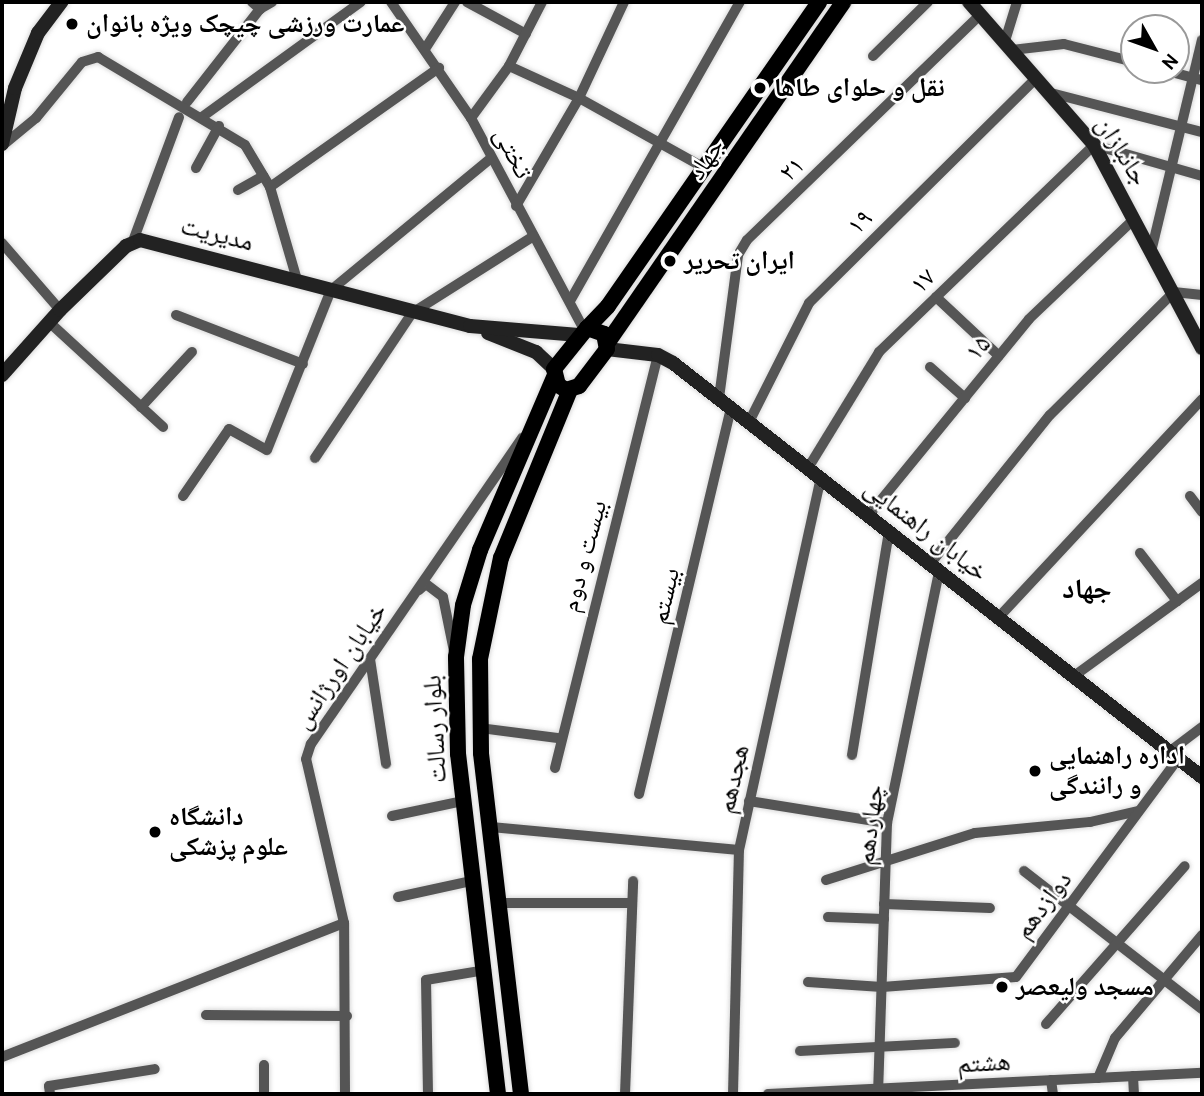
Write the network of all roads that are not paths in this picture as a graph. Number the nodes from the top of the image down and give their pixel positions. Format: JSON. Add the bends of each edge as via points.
{"nodes":[{"id":1,"x":61,"y":2,"type":"edge"},
{"id":2,"x":272,"y":2,"type":"edge"},
{"id":3,"x":361,"y":2,"type":"edge"},
{"id":4,"x":391,"y":2,"type":"edge"},
{"id":5,"x":455,"y":2,"type":"edge"},
{"id":6,"x":467,"y":2,"type":"edge"},
{"id":7,"x":542,"y":2,"type":"edge"},
{"id":8,"x":624,"y":2,"type":"edge"},
{"id":9,"x":740,"y":2,"type":"edge"},
{"id":10,"x":819,"y":2,"type":"edge"},
{"id":11,"x":843,"y":2,"type":"edge"},
{"id":12,"x":928,"y":2,"type":"edge"},
{"id":13,"x":970,"y":2,"type":"edge"},
{"id":14,"x":1017,"y":2,"type":"edge"},
{"id":15,"x":256,"y":5,"type":"edge"},
{"id":16,"x":980,"y":15,"type":"junction"},
{"id":17,"x":526,"y":34,"type":"junction"},
{"id":18,"x":1202,"y":40,"type":"edge"},
{"id":19,"x":1009,"y":45,"type":"junction"},
{"id":20,"x":425,"y":49,"type":"junction"},
{"id":21,"x":873,"y":56,"type":"dead end"},
{"id":22,"x":1120,"y":58,"type":"edge"},
{"id":23,"x":509,"y":66,"type":"junction"},
{"id":24,"x":439,"y":68,"type":"junction"},
{"id":25,"x":1036,"y":78,"type":"junction"},
{"id":26,"x":1197,"y":79,"type":"edge"},
{"id":27,"x":1051,"y":93,"type":"junction"},
{"id":28,"x":579,"y":98,"type":"junction"},
{"id":29,"x":183,"y":109,"type":"junction"},
{"id":30,"x":202,"y":117,"type":"junction"},
{"id":31,"x":471,"y":118,"type":"junction"},
{"id":32,"x":219,"y":126,"type":"junction"},
{"id":33,"x":1182,"y":127,"type":"junction"},
{"id":34,"x":1202,"y":132,"type":"edge"},
{"id":35,"x":659,"y":143,"type":"junction"},
{"id":36,"x":2,"y":145,"type":"edge"},
{"id":37,"x":1094,"y":145,"type":"junction"},
{"id":38,"x":492,"y":158,"type":"junction"},
{"id":39,"x":1171,"y":166,"type":"junction"},
{"id":40,"x":196,"y":168,"type":"dead end"},
{"id":41,"x":705,"y":168,"type":"junction"},
{"id":42,"x":263,"y":176,"type":"junction"},
{"id":43,"x":1202,"y":176,"type":"edge"},
{"id":44,"x":270,"y":187,"type":"junction"},
{"id":45,"x":238,"y":190,"type":"dead end"},
{"id":46,"x":516,"y":206,"type":"junction"},
{"id":47,"x":1134,"y":219,"type":"junction"},
{"id":48,"x":534,"y":236,"type":"junction"},
{"id":49,"x":133,"y":241,"type":"junction"},
{"id":50,"x":2,"y":243,"type":"edge"},
{"id":51,"x":1151,"y":252,"type":"junction"},
{"id":52,"x":297,"y":280,"type":"junction"},
{"id":53,"x":331,"y":290,"type":"junction"},
{"id":54,"x":1174,"y":292,"type":"junction"},
{"id":55,"x":1202,"y":295,"type":"edge"},
{"id":56,"x":936,"y":297,"type":"junction"},
{"id":57,"x":569,"y":301,"type":"junction"},
{"id":58,"x":608,"y":306,"type":"junction"},
{"id":59,"x":60,"y":310,"type":"junction"},
{"id":60,"x":412,"y":313,"type":"junction"},
{"id":61,"x":176,"y":315,"type":"dead end"},
{"id":62,"x":626,"y":320,"type":"junction"},
{"id":63,"x":49,"y":322,"type":"junction"},
{"id":64,"x":470,"y":327,"type":"junction"},
{"id":65,"x":583,"y":331,"type":"junction"},
{"id":66,"x":608,"y":346,"type":"junction"},
{"id":67,"x":1202,"y":348,"type":"edge"},
{"id":68,"x":192,"y":352,"type":"dead end"},
{"id":69,"x":658,"y":355,"type":"junction"},
{"id":70,"x":999,"y":356,"type":"junction"},
{"id":71,"x":303,"y":364,"type":"junction"},
{"id":72,"x":930,"y":366,"type":"dead end"},
{"id":73,"x":554,"y":373,"type":"junction"},
{"id":74,"x":2,"y":375,"type":"edge"},
{"id":75,"x":570,"y":390,"type":"junction"},
{"id":76,"x":719,"y":398,"type":"junction"},
{"id":77,"x":965,"y":398,"type":"junction"},
{"id":78,"x":1202,"y":398,"type":"edge"},
{"id":79,"x":141,"y":407,"type":"junction"},
{"id":80,"x":731,"y":408,"type":"junction"},
{"id":81,"x":532,"y":421,"type":"junction"},
{"id":82,"x":749,"y":422,"type":"junction"},
{"id":83,"x":163,"y":427,"type":"dead end"},
{"id":84,"x":315,"y":457,"type":"dead end"},
{"id":85,"x":808,"y":468,"type":"junction"},
{"id":86,"x":821,"y":478,"type":"junction"},
{"id":87,"x":183,"y":496,"type":"dead end"},
{"id":88,"x":1190,"y":496,"type":"dead end"},
{"id":89,"x":1202,"y":512,"type":"edge"},
{"id":90,"x":868,"y":516,"type":"junction"},
{"id":91,"x":889,"y":532,"type":"junction"},
{"id":92,"x":1140,"y":553,"type":"dead end"},
{"id":93,"x":934,"y":567,"type":"junction"},
{"id":94,"x":1202,"y":583,"type":"edge"},
{"id":95,"x":413,"y":595,"type":"junction"},
{"id":96,"x":1177,"y":601,"type":"junction"},
{"id":97,"x":998,"y":618,"type":"junction"},
{"id":98,"x":456,"y":657,"type":"junction"},
{"id":99,"x":370,"y":659,"type":"junction"},
{"id":100,"x":1074,"y":677,"type":"junction"},
{"id":101,"x":1202,"y":727,"type":"edge"},
{"id":102,"x":480,"y":728,"type":"junction"},
{"id":103,"x":558,"y":738,"type":"junction"},
{"id":104,"x":481,"y":753,"type":"junction"},
{"id":105,"x":458,"y":754,"type":"junction"},
{"id":106,"x":852,"y":755,"type":"dead end"},
{"id":107,"x":1174,"y":755,"type":"junction"},
{"id":108,"x":386,"y":764,"type":"dead end"},
{"id":109,"x":555,"y":768,"type":"dead end"},
{"id":110,"x":1202,"y":778,"type":"edge"},
{"id":111,"x":639,"y":794,"type":"dead end"},
{"id":112,"x":463,"y":801,"type":"junction"},
{"id":113,"x":749,"y":802,"type":"junction"},
{"id":114,"x":1142,"y":809,"type":"junction"},
{"id":115,"x":392,"y":816,"type":"dead end"},
{"id":116,"x":887,"y":823,"type":"junction"},
{"id":117,"x":491,"y":827,"type":"junction"},
{"id":118,"x":738,"y":850,"type":"junction"},
{"id":119,"x":884,"y":863,"type":"junction"},
{"id":120,"x":1185,"y":866,"type":"dead end"},
{"id":121,"x":1024,"y":871,"type":"dead end"},
{"id":122,"x":475,"y":880,"type":"junction"},
{"id":123,"x":633,"y":880,"type":"dead end"},
{"id":124,"x":826,"y":880,"type":"dead end"},
{"id":125,"x":398,"y":897,"type":"dead end"},
{"id":126,"x":500,"y":903,"type":"junction"},
{"id":127,"x":630,"y":903,"type":"junction"},
{"id":128,"x":884,"y":904,"type":"junction"},
{"id":129,"x":1069,"y":906,"type":"junction"},
{"id":130,"x":990,"y":908,"type":"dead end"},
{"id":131,"x":828,"y":917,"type":"dead end"},
{"id":132,"x":884,"y":919,"type":"junction"},
{"id":133,"x":344,"y":923,"type":"junction"},
{"id":134,"x":1202,"y":935,"type":"edge"},
{"id":135,"x":1119,"y":944,"type":"junction"},
{"id":136,"x":509,"y":968,"type":"junction"},
{"id":137,"x":487,"y":970,"type":"junction"},
{"id":138,"x":1164,"y":980,"type":"junction"},
{"id":139,"x":808,"y":982,"type":"dead end"},
{"id":140,"x":882,"y":987,"type":"junction"},
{"id":141,"x":1202,"y":1009,"type":"edge"},
{"id":142,"x":206,"y":1015,"type":"dead end"},
{"id":143,"x":346,"y":1016,"type":"junction"},
{"id":144,"x":1046,"y":1024,"type":"dead end"},
{"id":145,"x":955,"y":1043,"type":"dead end"},
{"id":146,"x":882,"y":1047,"type":"junction"},
{"id":147,"x":800,"y":1051,"type":"dead end"},
{"id":148,"x":2,"y":1057,"type":"edge"},
{"id":149,"x":264,"y":1065,"type":"dead end"},
{"id":150,"x":155,"y":1069,"type":"dead end"},
{"id":151,"x":1202,"y":1073,"type":"edge"},
{"id":152,"x":1133,"y":1076,"type":"junction"},
{"id":153,"x":1098,"y":1078,"type":"junction"},
{"id":154,"x":1051,"y":1080,"type":"junction"},
{"id":155,"x":975,"y":1089,"type":"edge"},
{"id":156,"x":878,"y":1092,"type":"edge"},
{"id":157,"x":50,"y":1094,"type":"edge"},
{"id":158,"x":264,"y":1094,"type":"edge"},
{"id":159,"x":345,"y":1094,"type":"edge"},
{"id":160,"x":428,"y":1094,"type":"edge"},
{"id":161,"x":498,"y":1094,"type":"edge"},
{"id":162,"x":521,"y":1094,"type":"edge"},
{"id":163,"x":625,"y":1094,"type":"edge"},
{"id":164,"x":733,"y":1094,"type":"edge"},
{"id":165,"x":768,"y":1094,"type":"edge"},
{"id":166,"x":799,"y":1094,"type":"edge"},
{"id":167,"x":1052,"y":1094,"type":"edge"},
{"id":168,"x":1134,"y":1094,"type":"edge"}],
"edges":[{"from":1,"to":36,"type":"main road","via":[[38,33],[15,88]]},
{"from":2,"to":15,"type":"street"},
{"from":3,"to":30,"type":"street"},
{"from":4,"to":20,"type":"street","name":"تختی"},
{"from":5,"to":20,"type":"street"},
{"from":6,"to":17,"type":"street"},
{"from":7,"to":17,"type":"street"},
{"from":8,"to":28,"type":"street"},
{"from":9,"to":35,"type":"street"},
{"from":10,"to":41,"type":"main road","name":"جهاد"},
{"from":11,"to":62,"type":"main road","name":"جهاد"},
{"from":12,"to":21,"type":"street"},
{"from":13,"to":16,"type":"main road","name":"جانبازان"},
{"from":14,"to":19,"type":"street"},
{"from":15,"to":29,"type":"street"},
{"from":16,"to":19,"type":"main road","name":"جانبازان"},
{"from":16,"to":76,"type":"street","name":"۲۱","via":[[747,240],[738,255]]},
{"from":17,"to":23,"type":"street"},
{"from":18,"to":26,"type":"street"},
{"from":19,"to":22,"type":"street","via":[[1064,44]]},
{"from":19,"to":25,"type":"main road","name":"جانبازان"},
{"from":20,"to":24,"type":"street","name":"تختی"},
{"from":23,"to":28,"type":"street"},
{"from":23,"to":31,"type":"street"},
{"from":24,"to":31,"type":"street","name":"تختی"},
{"from":24,"to":44,"type":"street"},
{"from":25,"to":27,"type":"main road","name":"جانبازان"},
{"from":25,"to":82,"type":"street","name":"۱۹","via":[[809,303]]},
{"from":26,"to":33,"type":"street"},
{"from":27,"to":33,"type":"street"},
{"from":27,"to":37,"type":"main road","name":"جانبازان"},
{"from":28,"to":35,"type":"street"},
{"from":28,"to":46,"type":"street"},
{"from":29,"to":30,"type":"street"},
{"from":29,"to":36,"type":"street","via":[[90,56],[36,118]]},
{"from":29,"to":49,"type":"street"},
{"from":30,"to":32,"type":"street"},
{"from":31,"to":38,"type":"street","name":"تختی"},
{"from":32,"to":40,"type":"street"},
{"from":32,"to":42,"type":"street","via":[[245,145]]},
{"from":33,"to":34,"type":"street"},
{"from":33,"to":39,"type":"street"},
{"from":35,"to":41,"type":"street"},
{"from":35,"to":57,"type":"street"},
{"from":37,"to":39,"type":"street"},
{"from":37,"to":47,"type":"main road","name":"جانبازان"},
{"from":37,"to":56,"type":"street","name":"۱۷"},
{"from":38,"to":46,"type":"street","name":"تختی"},
{"from":38,"to":53,"type":"street"},
{"from":39,"to":43,"type":"street"},
{"from":39,"to":51,"type":"street"},
{"from":41,"to":58,"type":"main road","name":"جهاد"},
{"from":42,"to":44,"type":"street"},
{"from":42,"to":45,"type":"street"},
{"from":44,"to":52,"type":"street"},
{"from":46,"to":48,"type":"street","name":"تختی"},
{"from":47,"to":51,"type":"main road","name":"جانبازان"},
{"from":47,"to":70,"type":"street","name":"۱۵","via":[[1029,319]]},
{"from":48,"to":57,"type":"street","name":"تختی"},
{"from":48,"to":60,"type":"street"},
{"from":49,"to":52,"type":"main road","name":"مدیریت"},
{"from":49,"to":59,"type":"main road"},
{"from":50,"to":59,"type":"street"},
{"from":51,"to":54,"type":"main road","name":"جانبازان"},
{"from":52,"to":53,"type":"main road","name":"مدیریت"},
{"from":53,"to":60,"type":"main road","name":"مدیریت"},
{"from":53,"to":71,"type":"street"},
{"from":54,"to":55,"type":"street"},
{"from":54,"to":67,"type":"main road","name":"جانبازان"},
{"from":54,"to":93,"type":"street","via":[[1050,415]]},
{"from":56,"to":70,"type":"street"},
{"from":56,"to":85,"type":"street","name":"۱۷","via":[[879,352]]},
{"from":57,"to":65,"type":"street","name":"تختی"},
{"from":58,"to":62,"type":"main road","via":[[614,320]]},
{"from":58,"to":65,"type":"main road","name":"جهاد"},
{"from":59,"to":63,"type":"main road"},
{"from":60,"to":64,"type":"main road","name":"مدیریت"},
{"from":60,"to":84,"type":"street"},
{"from":61,"to":71,"type":"street"},
{"from":62,"to":66,"type":"main road","name":"جهاد"},
{"from":63,"to":74,"type":"main road"},
{"from":63,"to":79,"type":"street"},
{"from":64,"to":65,"type":"main road","name":"مدیریت"},
{"from":64,"to":73,"type":"main road","name":"مدیریت","via":[[536,352]]},
{"from":65,"to":66,"type":"main road","via":[[599,330]]},
{"from":65,"to":73,"type":"main road","name":"جهاد"},
{"from":66,"to":69,"type":"main road","name":"خیابان راهنمایی"},
{"from":66,"to":75,"type":"main road","name":"جهاد","via":[[579,386]]},
{"from":68,"to":79,"type":"street"},
{"from":69,"to":76,"type":"main road","name":"خیابان راهنمایی"},
{"from":69,"to":103,"type":"street","name":"بیست و دوم"},
{"from":70,"to":77,"type":"street","name":"۱۵"},
{"from":71,"to":87,"type":"street","via":[[267,450],[229,429]]},
{"from":72,"to":77,"type":"street"},
{"from":73,"to":75,"type":"main road","via":[[558,385]]},
{"from":73,"to":81,"type":"main road","name":"بلوار رسالت"},
{"from":75,"to":102,"type":"main road","name":"بلوار رسالت","via":[[501,558],[480,659]]},
{"from":76,"to":80,"type":"main road","name":"خیابان راهنمایی"},
{"from":77,"to":90,"type":"street","name":"۱۵"},
{"from":78,"to":97,"type":"street"},
{"from":79,"to":83,"type":"street"},
{"from":80,"to":82,"type":"main road","name":"خیابان راهنمایی"},
{"from":80,"to":111,"type":"street","name":"بیستم"},
{"from":81,"to":95,"type":"street","name":"خیابان اورژانس"},
{"from":81,"to":98,"type":"main road","name":"بلوار رسالت","via":[[480,550],[463,605]]},
{"from":82,"to":85,"type":"main road","name":"خیابان راهنمایی"},
{"from":85,"to":86,"type":"main road","name":"خیابان راهنمایی"},
{"from":86,"to":90,"type":"main road","name":"خیابان راهنمایی"},
{"from":86,"to":113,"type":"street","name":"هجدهم"},
{"from":88,"to":89,"type":"street"},
{"from":90,"to":91,"type":"main road","name":"خیابان راهنمایی"},
{"from":91,"to":93,"type":"main road","name":"خیابان راهنمایی"},
{"from":91,"to":106,"type":"street"},
{"from":92,"to":96,"type":"street"},
{"from":93,"to":97,"type":"main road","name":"خیابان راهنمایی"},
{"from":93,"to":116,"type":"street","name":"چهاردهم"},
{"from":94,"to":96,"type":"street"},
{"from":95,"to":98,"type":"street","via":[[426,584],[443,597]]},
{"from":95,"to":99,"type":"street","name":"خیابان اورژانس"},
{"from":96,"to":100,"type":"street"},
{"from":97,"to":100,"type":"main road","name":"خیابان راهنمایی"},
{"from":98,"to":105,"type":"main road","name":"بلوار رسالت"},
{"from":99,"to":108,"type":"street"},
{"from":99,"to":133,"type":"street","name":"خیابان اورژانس","via":[[311,744],[306,759]]},
{"from":100,"to":107,"type":"main road","name":"خیابان راهنمایی"},
{"from":101,"to":107,"type":"street","name":"دوازدهم"},
{"from":102,"to":103,"type":"street"},
{"from":102,"to":104,"type":"main road","name":"بلوار رسالت"},
{"from":103,"to":109,"type":"street","name":"بیست و دوم"},
{"from":104,"to":105,"type":"main road"},
{"from":104,"to":117,"type":"main road","name":"بلوار رسالت"},
{"from":105,"to":112,"type":"main road","name":"بلوار رسالت"},
{"from":107,"to":110,"type":"main road","name":"خیابان راهنمایی"},
{"from":107,"to":114,"type":"street","name":"دوازدهم"},
{"from":112,"to":115,"type":"street"},
{"from":112,"to":122,"type":"main road","name":"بلوار رسالت"},
{"from":113,"to":116,"type":"street"},
{"from":113,"to":118,"type":"street","name":"هجدهم"},
{"from":114,"to":119,"type":"street","via":[[1090,822],[975,833]]},
{"from":114,"to":129,"type":"street","name":"دوازدهم"},
{"from":116,"to":119,"type":"street","name":"چهاردهم"},
{"from":117,"to":118,"type":"street"},
{"from":117,"to":126,"type":"main road","name":"بلوار رسالت"},
{"from":118,"to":164,"type":"street","name":"هجدهم"},
{"from":119,"to":124,"type":"street"},
{"from":119,"to":128,"type":"street","name":"چهاردهم"},
{"from":120,"to":135,"type":"street"},
{"from":121,"to":129,"type":"street"},
{"from":122,"to":125,"type":"street"},
{"from":122,"to":137,"type":"main road","name":"بلوار رسالت"},
{"from":123,"to":127,"type":"street"},
{"from":126,"to":127,"type":"street"},
{"from":126,"to":136,"type":"main road","name":"بلوار رسالت"},
{"from":127,"to":163,"type":"street"},
{"from":128,"to":130,"type":"street"},
{"from":128,"to":132,"type":"street","name":"چهاردهم"},
{"from":129,"to":135,"type":"street"},
{"from":129,"to":140,"type":"street","name":"دوازدهم","via":[[1016,977]]},
{"from":131,"to":132,"type":"street"},
{"from":132,"to":140,"type":"street","name":"چهاردهم"},
{"from":133,"to":143,"type":"street","name":"خیابان اورژانس"},
{"from":133,"to":148,"type":"street"},
{"from":134,"to":138,"type":"street"},
{"from":135,"to":138,"type":"street"},
{"from":135,"to":144,"type":"street"},
{"from":136,"to":137,"type":"main road"},
{"from":136,"to":162,"type":"main road","name":"بلوار رسالت"},
{"from":137,"to":160,"type":"street","via":[[426,980]]},
{"from":137,"to":161,"type":"main road","name":"بلوار رسالت"},
{"from":138,"to":141,"type":"street"},
{"from":138,"to":153,"type":"street","via":[[1115,1038]]},
{"from":139,"to":140,"type":"street","name":"دوازدهم"},
{"from":140,"to":146,"type":"street","name":"چهاردهم"},
{"from":142,"to":143,"type":"street"},
{"from":143,"to":159,"type":"street","name":"خیابان اورژانس"},
{"from":145,"to":146,"type":"street"},
{"from":146,"to":147,"type":"street"},
{"from":146,"to":156,"type":"street","name":"چهاردهم"},
{"from":149,"to":158,"type":"street"},
{"from":150,"to":157,"type":"street","via":[[49,1086]]},
{"from":151,"to":152,"type":"street","name":"هشتم"},
{"from":152,"to":153,"type":"street","name":"هشتم"},
{"from":152,"to":168,"type":"street"},
{"from":153,"to":154,"type":"street","name":"هشتم"},
{"from":154,"to":155,"type":"street","name":"هشتم"},
{"from":154,"to":167,"type":"street"},
{"from":155,"to":156,"type":"street","name":"هشتم"},
{"from":156,"to":166,"type":"street","name":"هشتم"},
{"from":165,"to":166,"type":"street","name":"هشتم"}]}
